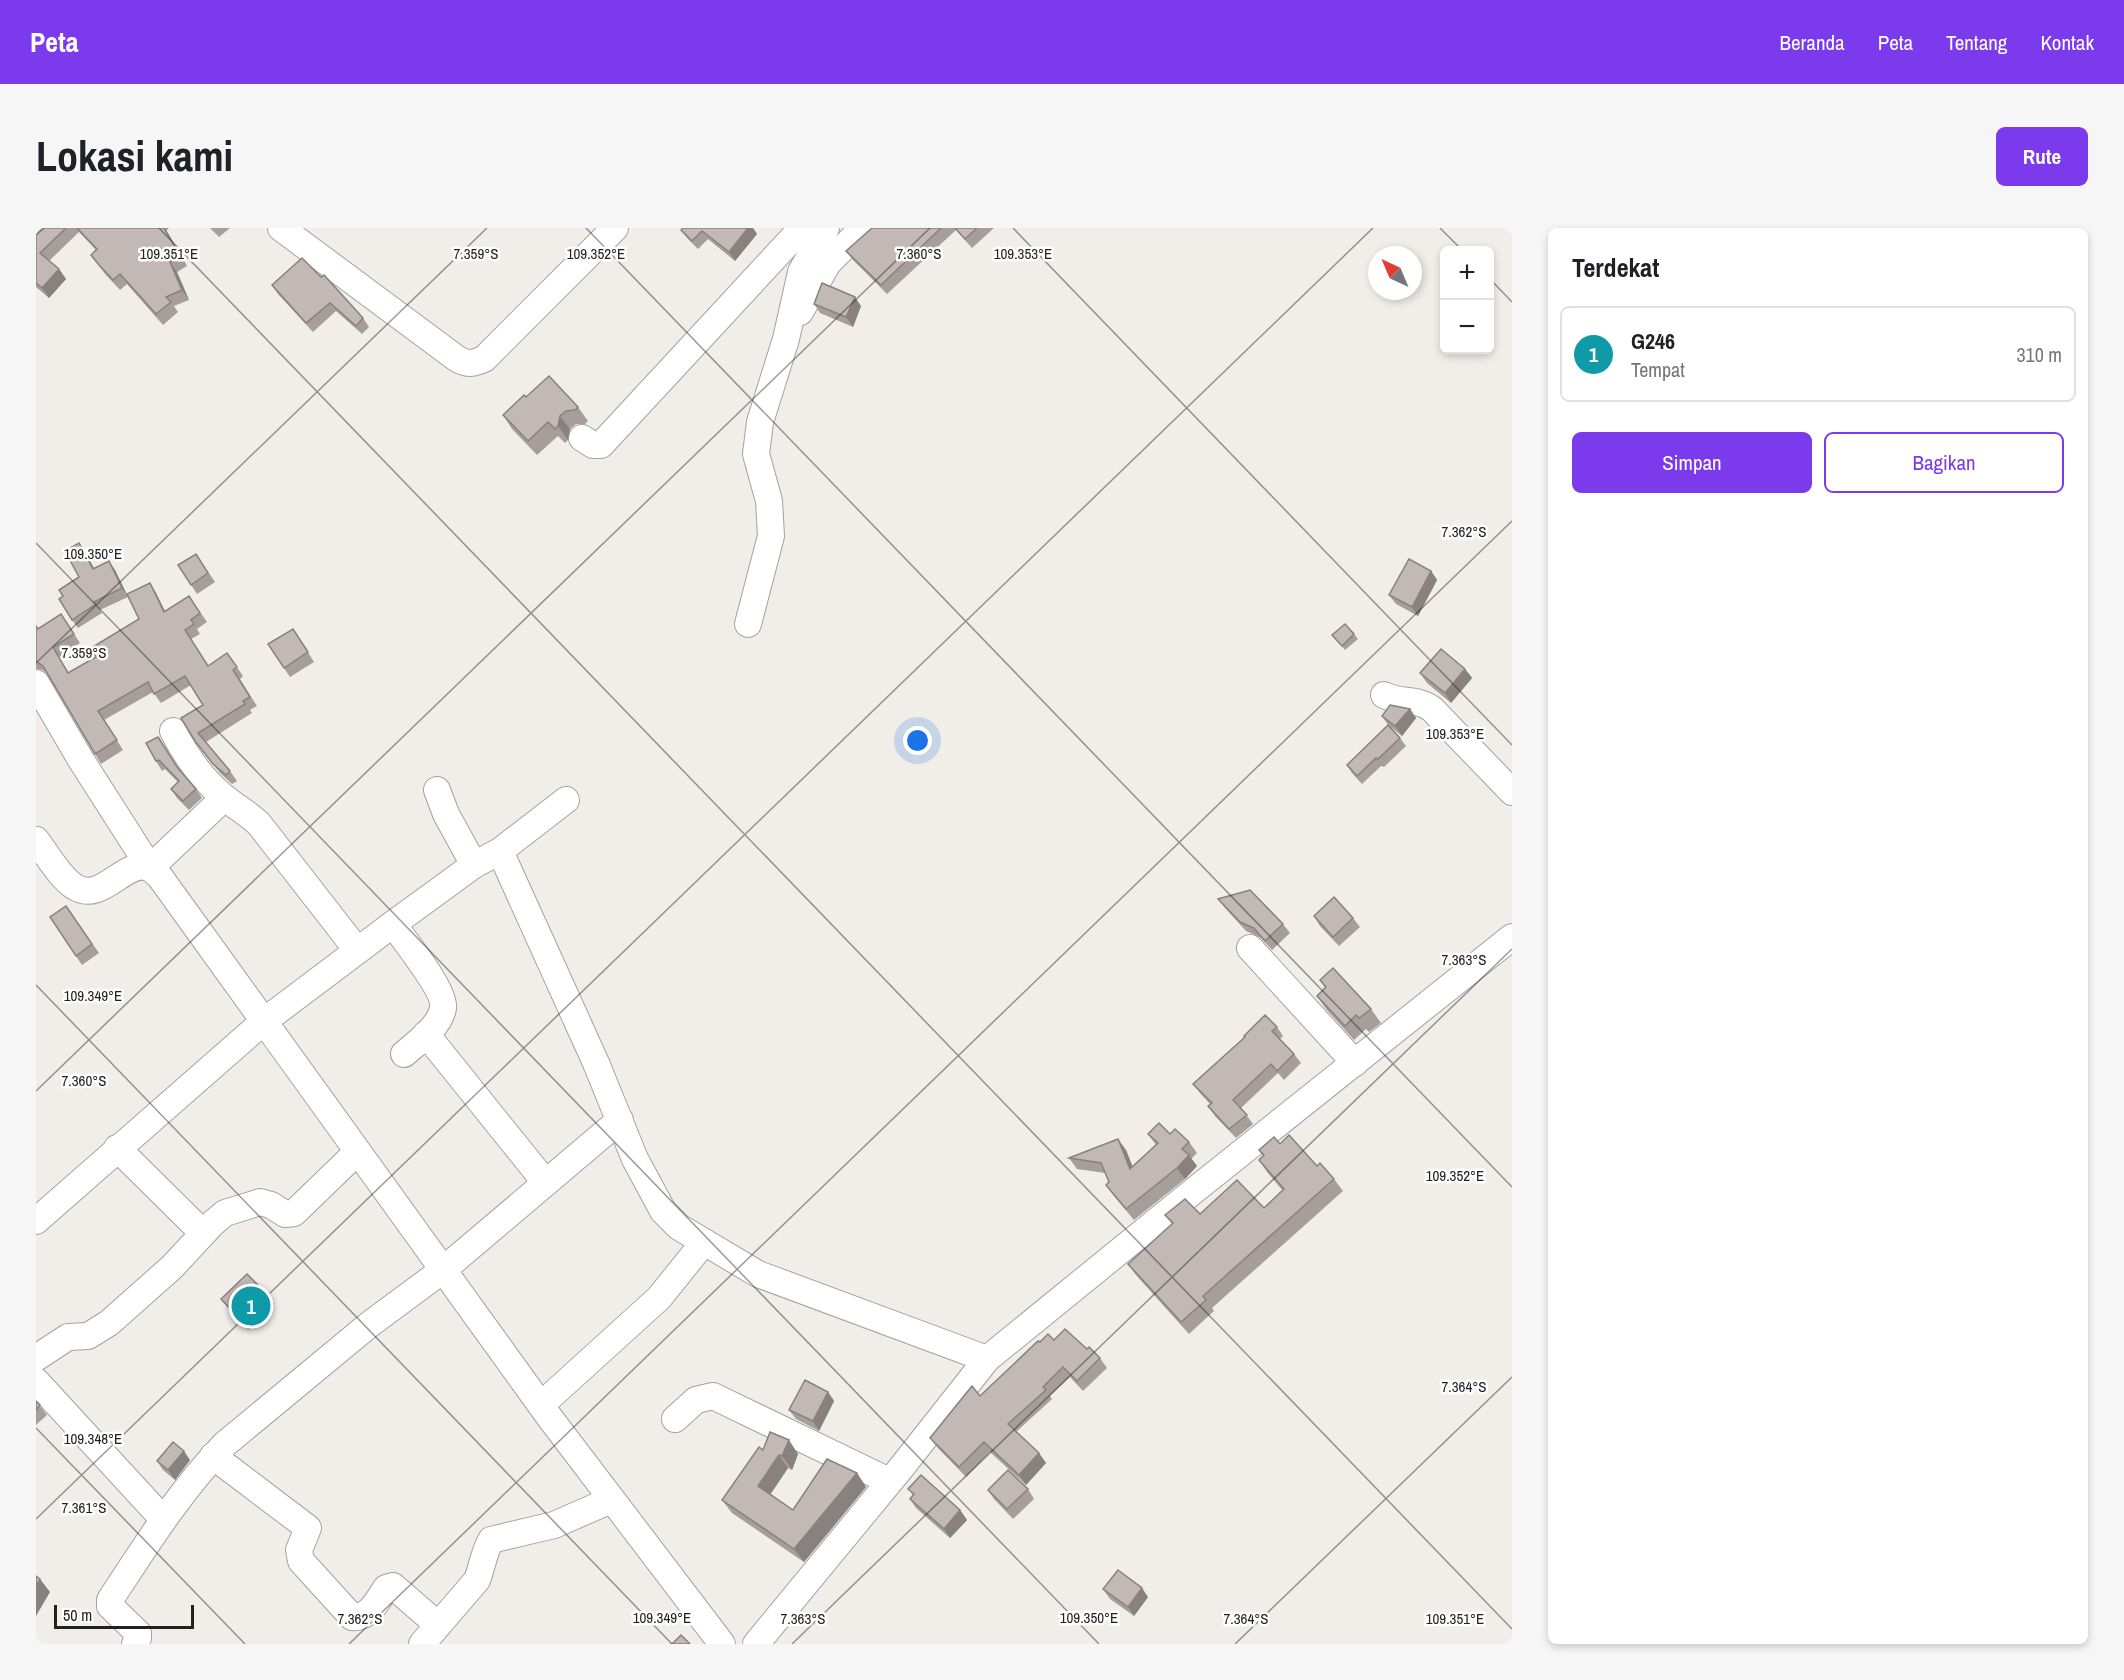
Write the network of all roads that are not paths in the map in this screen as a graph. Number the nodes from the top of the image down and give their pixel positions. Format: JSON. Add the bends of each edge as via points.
{"nodes":[{"id":1,"x":281,"y":228,"type":"edge"},
{"id":2,"x":615,"y":228,"type":"edge"},
{"id":3,"x":802,"y":228,"type":"edge"},
{"id":4,"x":826,"y":228,"type":"edge"},
{"id":5,"x":863,"y":228,"type":"edge"},
{"id":6,"x":786,"y":339,"type":"junction"},
{"id":7,"x":582,"y":438,"type":"dead end"},
{"id":8,"x":748,"y":624,"type":"dead end"},
{"id":9,"x":36,"y":683,"type":"edge"},
{"id":10,"x":1384,"y":695,"type":"dead end"},
{"id":11,"x":173,"y":731,"type":"dead end"},
{"id":12,"x":437,"y":790,"type":"dead end"},
{"id":13,"x":1512,"y":792,"type":"edge"},
{"id":14,"x":224,"y":798,"type":"junction"},
{"id":15,"x":566,"y":800,"type":"dead end"},
{"id":16,"x":36,"y":840,"type":"edge"},
{"id":17,"x":500,"y":852,"type":"junction"},
{"id":18,"x":474,"y":865,"type":"junction"},
{"id":19,"x":150,"y":868,"type":"junction"},
{"id":20,"x":393,"y":924,"type":"junction"},
{"id":21,"x":1512,"y":937,"type":"edge"},
{"id":22,"x":1250,"y":948,"type":"dead end"},
{"id":23,"x":357,"y":950,"type":"junction"},
{"id":24,"x":263,"y":1022,"type":"junction"},
{"id":25,"x":426,"y":1034,"type":"junction"},
{"id":26,"x":404,"y":1054,"type":"dead end"},
{"id":27,"x":1355,"y":1063,"type":"junction"},
{"id":28,"x":620,"y":1120,"type":"junction"},
{"id":29,"x":117,"y":1148,"type":"junction"},
{"id":30,"x":357,"y":1152,"type":"junction"},
{"id":31,"x":545,"y":1182,"type":"junction"},
{"id":32,"x":36,"y":1221,"type":"edge"},
{"id":33,"x":203,"y":1233,"type":"junction"},
{"id":34,"x":704,"y":1242,"type":"junction"},
{"id":35,"x":443,"y":1270,"type":"junction"},
{"id":36,"x":36,"y":1358,"type":"edge"},
{"id":37,"x":987,"y":1359,"type":"junction"},
{"id":38,"x":37,"y":1383,"type":"edge"},
{"id":39,"x":541,"y":1405,"type":"junction"},
{"id":40,"x":675,"y":1419,"type":"dead end"},
{"id":41,"x":213,"y":1456,"type":"junction"},
{"id":42,"x":889,"y":1481,"type":"junction"},
{"id":43,"x":611,"y":1500,"type":"junction"},
{"id":44,"x":163,"y":1519,"type":"junction"},
{"id":45,"x":438,"y":1624,"type":"junction"},
{"id":46,"x":135,"y":1644,"type":"edge"},
{"id":47,"x":422,"y":1644,"type":"edge"},
{"id":48,"x":722,"y":1644,"type":"edge"},
{"id":49,"x":756,"y":1644,"type":"edge"}],
"edges":[{"from":1,"to":2,"type":"street","via":[[456,358],[473,364],[484,359]]},
{"from":3,"to":7,"type":"street","via":[[601,445]]},
{"from":4,"to":6,"type":"street","via":[[801,273]]},
{"from":5,"to":6,"type":"street","via":[[828,263]]},
{"from":6,"to":8,"type":"street","via":[[756,441],[770,501],[771,536]]},
{"from":9,"to":19,"type":"street"},
{"from":10,"to":13,"type":"street","via":[[1421,702],[1432,709]]},
{"from":11,"to":14,"type":"street","via":[[188,760]]},
{"from":12,"to":18,"type":"street"},
{"from":14,"to":19,"type":"street"},
{"from":14,"to":23,"type":"street","via":[[259,824]]},
{"from":15,"to":17,"type":"street"},
{"from":16,"to":19,"type":"street","via":[[78,889],[99,889],[140,866]]},
{"from":17,"to":18,"type":"street"},
{"from":17,"to":28,"type":"street"},
{"from":18,"to":20,"type":"street"},
{"from":19,"to":24,"type":"street"},
{"from":20,"to":23,"type":"street"},
{"from":20,"to":25,"type":"street","via":[[437,984],[443,999],[443,1009]]},
{"from":21,"to":27,"type":"street"},
{"from":22,"to":27,"type":"street"},
{"from":23,"to":24,"type":"street"},
{"from":24,"to":29,"type":"street"},
{"from":24,"to":30,"type":"street"},
{"from":25,"to":26,"type":"street"},
{"from":25,"to":31,"type":"street"},
{"from":27,"to":37,"type":"street"},
{"from":28,"to":31,"type":"street"},
{"from":28,"to":34,"type":"street","via":[[635,1159],[663,1211],[679,1227]]},
{"from":29,"to":32,"type":"street"},
{"from":29,"to":33,"type":"street"},
{"from":30,"to":33,"type":"street","via":[[294,1214],[260,1202],[225,1213]]},
{"from":30,"to":35,"type":"street"},
{"from":31,"to":35,"type":"street"},
{"from":33,"to":36,"type":"street","via":[[172,1267],[109,1323],[88,1336],[68,1337]]},
{"from":34,"to":37,"type":"street","via":[[758,1274]]},
{"from":34,"to":39,"type":"street","via":[[659,1298]]},
{"from":35,"to":39,"type":"street"},
{"from":35,"to":41,"type":"street","via":[[351,1339]]},
{"from":37,"to":42,"type":"street"},
{"from":38,"to":44,"type":"street"},
{"from":39,"to":43,"type":"street"},
{"from":40,"to":42,"type":"street","via":[[696,1400],[713,1396]]},
{"from":41,"to":44,"type":"street"},
{"from":41,"to":45,"type":"street","via":[[308,1528],[300,1550],[302,1561],[352,1617],[368,1612],[386,1588],[393,1586]]},
{"from":42,"to":49,"type":"street"},
{"from":43,"to":45,"type":"street","via":[[554,1525],[491,1540],[477,1580]]},
{"from":43,"to":48,"type":"street"},
{"from":44,"to":46,"type":"street","via":[[109,1603],[138,1633]]},
{"from":45,"to":47,"type":"street"}]}
